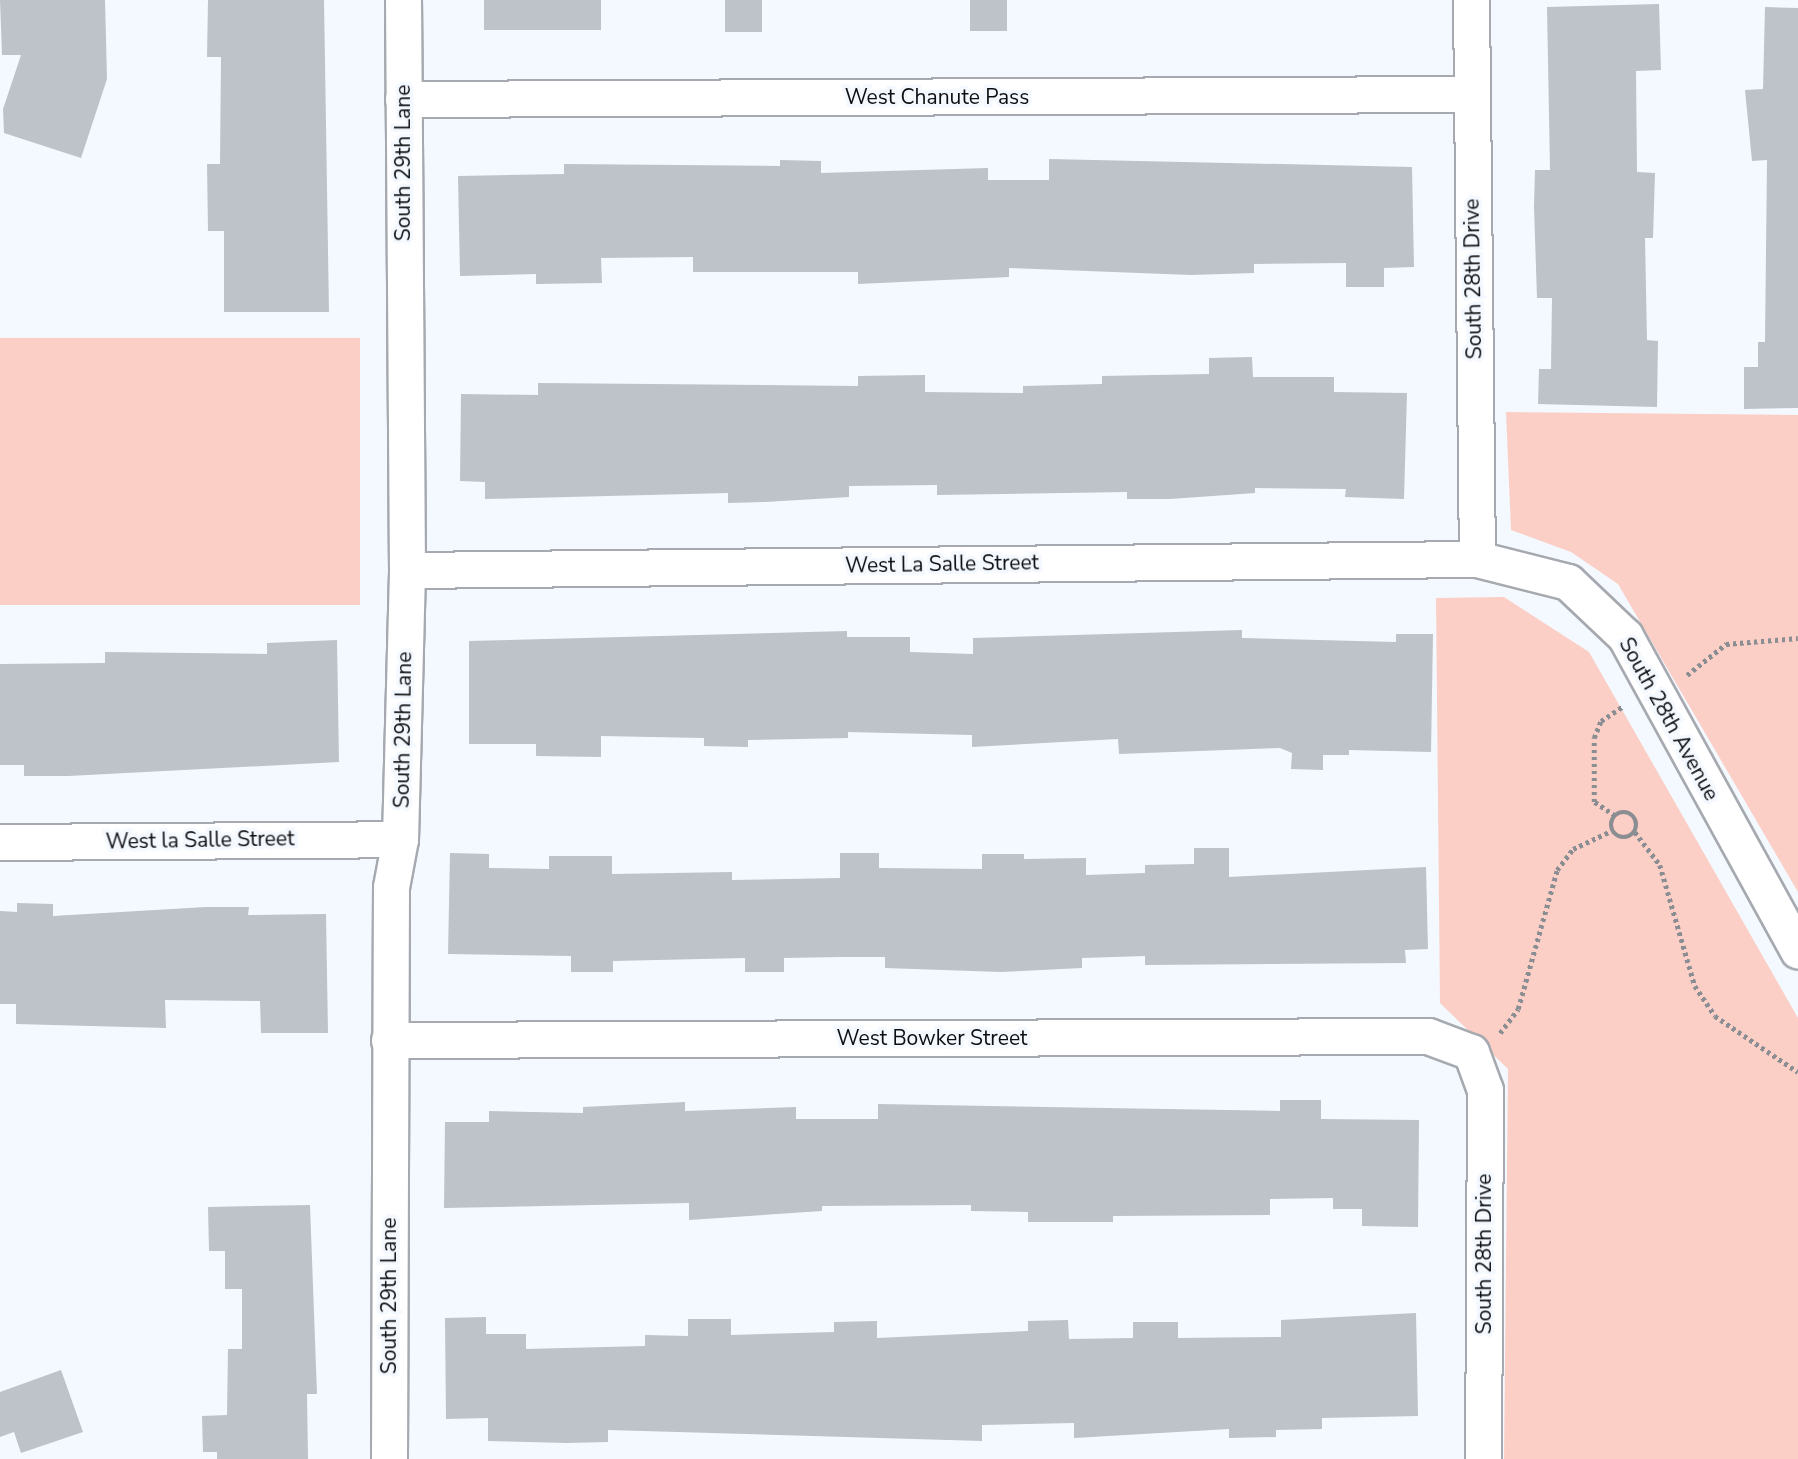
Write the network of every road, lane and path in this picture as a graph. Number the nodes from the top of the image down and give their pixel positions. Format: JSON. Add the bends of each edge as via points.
{"nodes":[{"id":1,"x":403,"y":0,"type":"edge"},
{"id":2,"x":1471,"y":0,"type":"edge"},
{"id":3,"x":1471,"y":94,"type":"junction"},
{"id":4,"x":403,"y":99,"type":"junction"},
{"id":5,"x":1477,"y":559,"type":"junction"},
{"id":6,"x":407,"y":570,"type":"junction"},
{"id":7,"x":1798,"y":638,"type":"edge"},
{"id":8,"x":1657,"y":695,"type":"junction"},
{"id":9,"x":1615,"y":816,"type":"junction"},
{"id":10,"x":1611,"y":831,"type":"junction"},
{"id":11,"x":1635,"y":832,"type":"junction"},
{"id":12,"x":400,"y":839,"type":"junction"},
{"id":13,"x":0,"y":842,"type":"edge"},
{"id":14,"x":1798,"y":951,"type":"edge"},
{"id":15,"x":389,"y":1040,"type":"junction"},
{"id":16,"x":1472,"y":1052,"type":"junction"},
{"id":17,"x":1798,"y":1072,"type":"edge"},
{"id":18,"x":389,"y":1459,"type":"edge"},
{"id":19,"x":1483,"y":1459,"type":"edge"}],
"edges":[{"from":1,"to":4,"type":"street","name":"South 29th Lane"},
{"from":2,"to":3,"type":"street","name":"South 28th Drive"},
{"from":3,"to":4,"type":"street","name":"West Chanute Pass"},
{"from":3,"to":5,"type":"street","name":"South 28th Drive"},
{"from":4,"to":6,"type":"street","name":"South 29th Lane"},
{"from":5,"to":6,"type":"street","name":"West La Salle Street"},
{"from":5,"to":8,"type":"street","name":"South 28th Avenue","via":[[1568,582],[1625,636]]},
{"from":6,"to":12,"type":"street","name":"South 29th Lane"},
{"from":7,"to":8,"type":"path","via":[[1726,645]]},
{"from":8,"to":9,"type":"path","via":[[1614,709],[1594,738],[1594,802]]},
{"from":8,"to":14,"type":"street","name":"South 28th Avenue"},
{"from":9,"to":10,"type":"path"},
{"from":9,"to":11,"type":"path","via":[[1629,813]]},
{"from":10,"to":11,"type":"path","via":[[1622,839]]},
{"from":10,"to":16,"type":"path","via":[[1573,849],[1557,870],[1518,1009],[1491,1045]]},
{"from":11,"to":17,"type":"path","via":[[1660,865],[1695,986],[1746,1043]]},
{"from":12,"to":13,"type":"street","name":"West la Salle Street"},
{"from":12,"to":15,"type":"street","name":"South 29th Lane","via":[[391,887]]},
{"from":15,"to":16,"type":"street","name":"West Bowker Street","via":[[1428,1036]]},
{"from":15,"to":18,"type":"street","name":"South 29th Lane"},
{"from":16,"to":19,"type":"street","name":"South 28th Drive","via":[[1485,1090]]}]}
